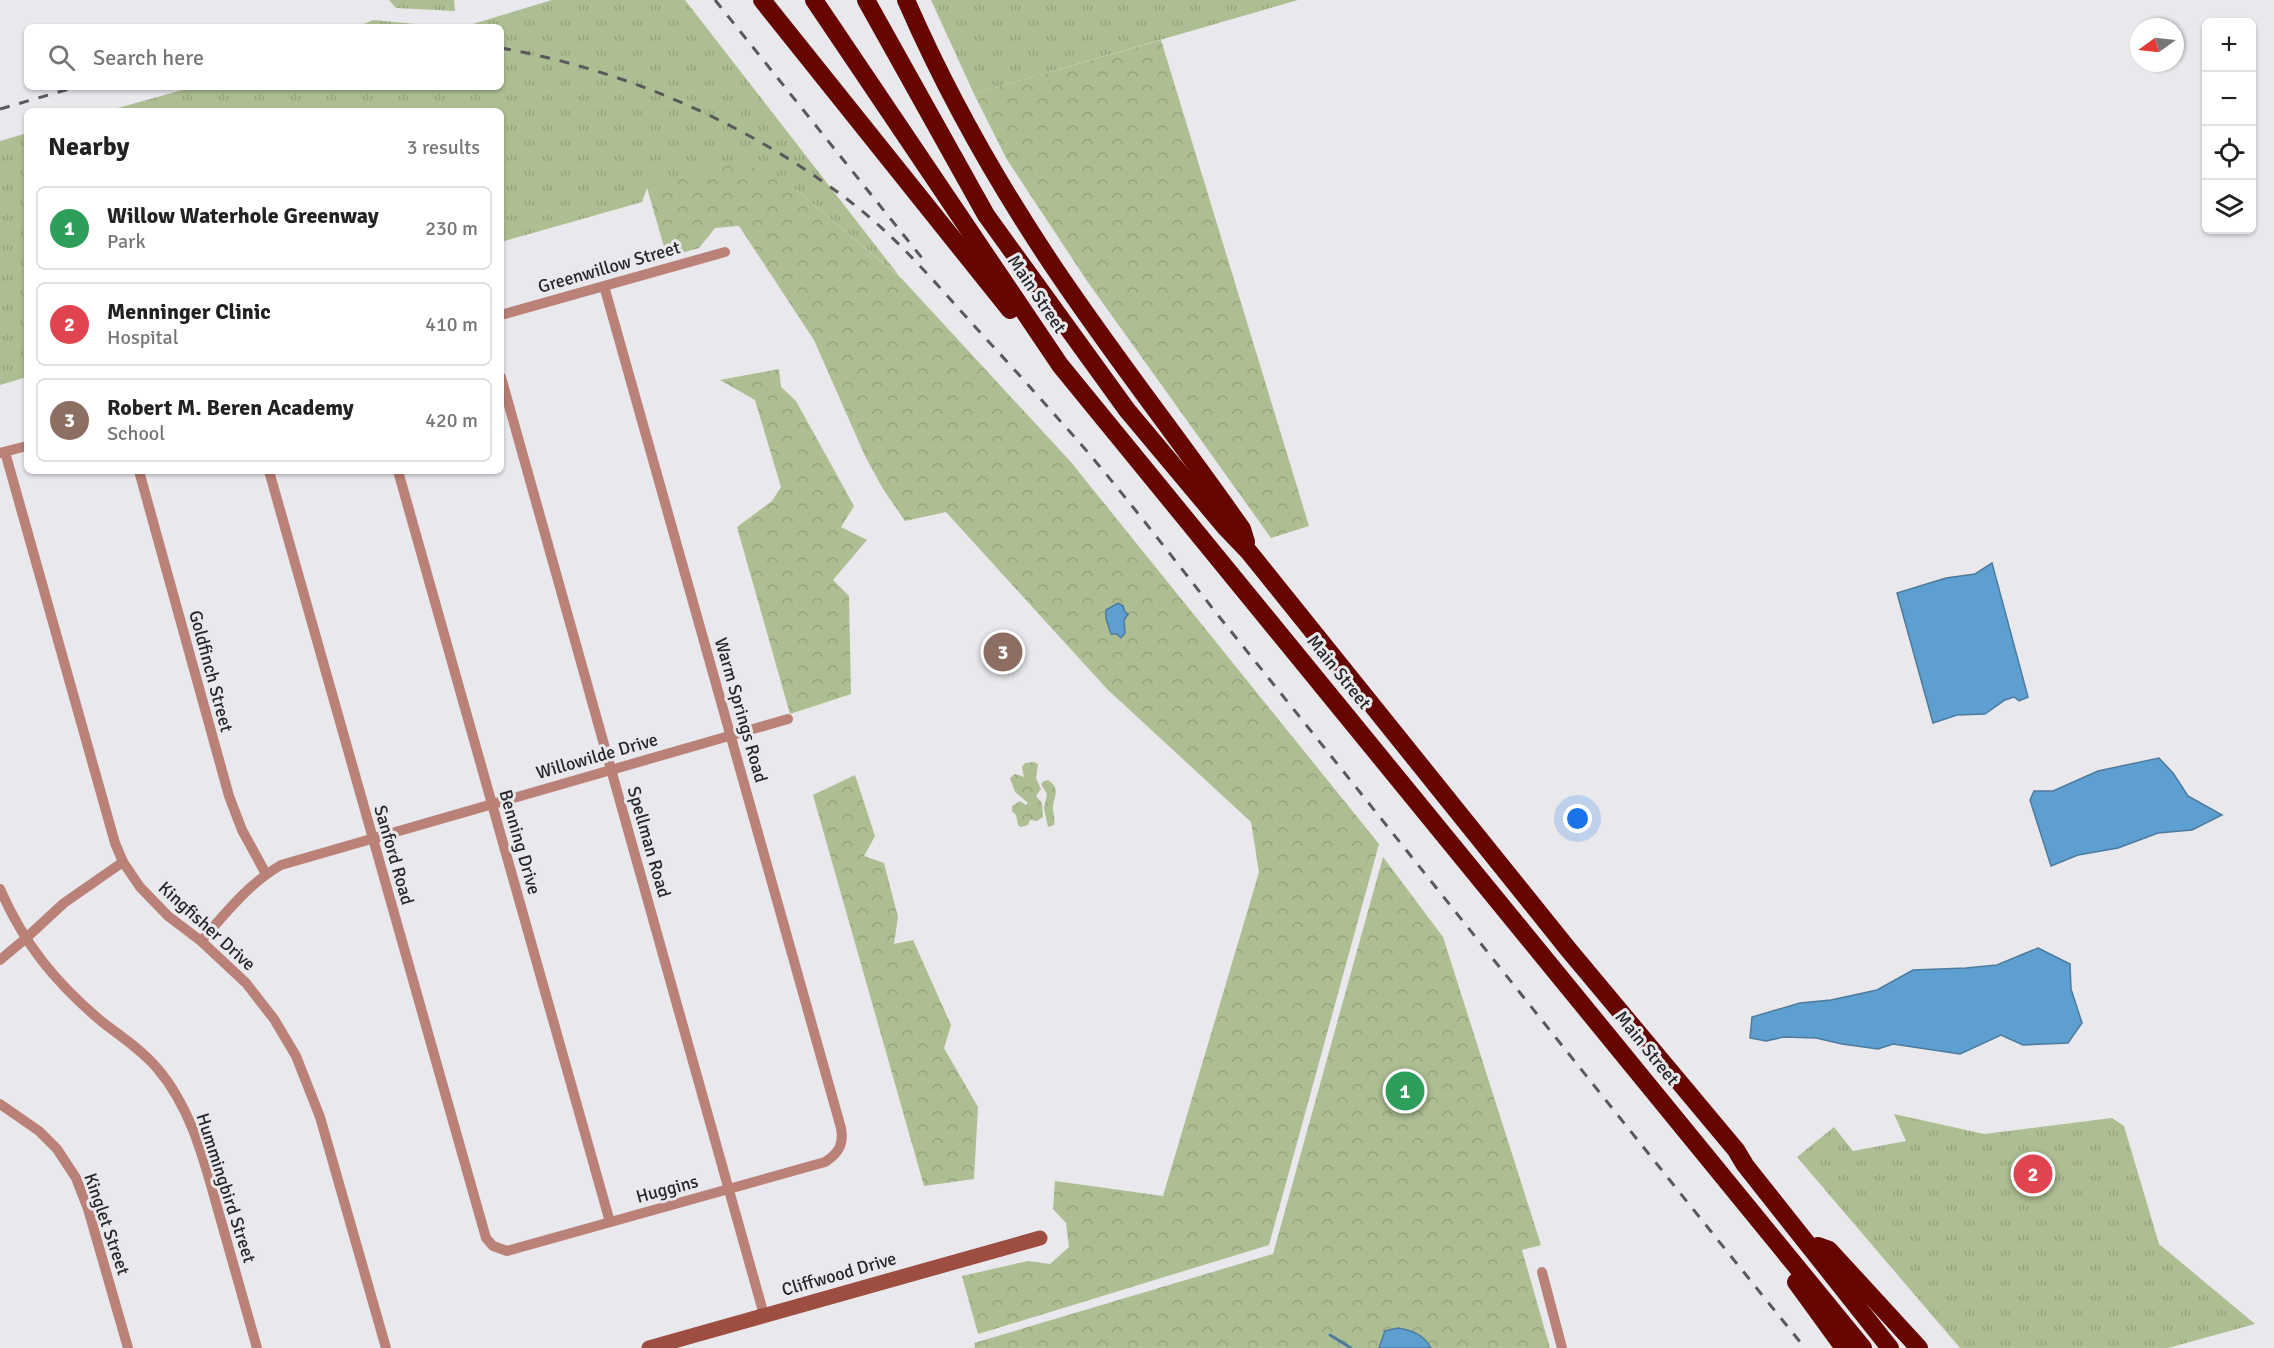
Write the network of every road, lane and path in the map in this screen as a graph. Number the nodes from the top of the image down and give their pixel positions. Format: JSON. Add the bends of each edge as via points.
{"nodes":[{"id":1,"x":814,"y":0,"type":"edge"},
{"id":2,"x":866,"y":0,"type":"edge"},
{"id":3,"x":906,"y":0,"type":"edge"},
{"id":4,"x":767,"y":4,"type":"edge"},
{"id":5,"x":725,"y":252,"type":"dead end"},
{"id":6,"x":604,"y":286,"type":"junction"},
{"id":7,"x":504,"y":314,"type":"edge"},
{"id":8,"x":1078,"y":387,"type":"junction"},
{"id":9,"x":504,"y":388,"type":"edge"},
{"id":10,"x":24,"y":447,"type":"edge"},
{"id":11,"x":2,"y":453,"type":"edge"},
{"id":12,"x":140,"y":474,"type":"edge"},
{"id":13,"x":270,"y":474,"type":"edge"},
{"id":14,"x":399,"y":474,"type":"edge"},
{"id":15,"x":1249,"y":552,"type":"junction"},
{"id":16,"x":788,"y":719,"type":"dead end"},
{"id":17,"x":731,"y":735,"type":"junction"},
{"id":18,"x":611,"y":769,"type":"junction"},
{"id":19,"x":492,"y":803,"type":"junction"},
{"id":20,"x":372,"y":837,"type":"junction"},
{"id":21,"x":123,"y":861,"type":"junction"},
{"id":22,"x":266,"y":873,"type":"junction"},
{"id":23,"x":0,"y":889,"type":"edge"},
{"id":24,"x":26,"y":939,"type":"junction"},
{"id":25,"x":201,"y":941,"type":"junction"},
{"id":26,"x":0,"y":960,"type":"edge"},
{"id":27,"x":0,"y":1104,"type":"edge"},
{"id":28,"x":842,"y":1143,"type":"joint"},
{"id":29,"x":1717,"y":1167,"type":"junction"},
{"id":30,"x":729,"y":1189,"type":"junction"},
{"id":31,"x":610,"y":1222,"type":"junction"},
{"id":32,"x":1040,"y":1238,"type":"dead end"},
{"id":33,"x":1808,"y":1243,"type":"junction"},
{"id":34,"x":493,"y":1246,"type":"joint"},
{"id":35,"x":1542,"y":1272,"type":"dead end"},
{"id":36,"x":764,"y":1315,"type":"junction"},
{"id":37,"x":128,"y":1348,"type":"edge"},
{"id":38,"x":257,"y":1348,"type":"edge"},
{"id":39,"x":386,"y":1348,"type":"edge"},
{"id":40,"x":649,"y":1348,"type":"edge"},
{"id":41,"x":1562,"y":1348,"type":"edge"},
{"id":42,"x":1844,"y":1348,"type":"edge"},
{"id":43,"x":1863,"y":1348,"type":"edge"},
{"id":44,"x":1890,"y":1348,"type":"edge"},
{"id":45,"x":1919,"y":1348,"type":"edge"}],
"edges":[{"from":1,"to":8,"type":"highway","name":"Main Street"},
{"from":2,"to":15,"type":"highway","name":"Main Street","via":[[986,215],[1127,410]]},
{"from":3,"to":15,"type":"highway","via":[[970,131],[1003,188],[1052,264],[1242,529]]},
{"from":4,"to":8,"type":"highway","via":[[1027,331]]},
{"from":5,"to":6,"type":"street","name":"Greenwillow Street"},
{"from":6,"to":7,"type":"street","name":"Greenwillow Street"},
{"from":6,"to":17,"type":"street","name":"Warm Springs Road"},
{"from":8,"to":29,"type":"highway","name":"Main Street"},
{"from":9,"to":18,"type":"street","name":"Spellman Road"},
{"from":10,"to":11,"type":"street"},
{"from":11,"to":21,"type":"street","name":"Kingfisher Drive","via":[[109,826]]},
{"from":12,"to":22,"type":"street","name":"Goldfinch Street","via":[[235,815]]},
{"from":13,"to":20,"type":"street","name":"Sanford Road"},
{"from":14,"to":19,"type":"street","name":"Benning Drive"},
{"from":15,"to":33,"type":"highway","name":"Main Street"},
{"from":16,"to":17,"type":"street","name":"Willowilde Drive"},
{"from":17,"to":18,"type":"street","name":"Willowilde Drive"},
{"from":17,"to":28,"type":"street","name":"Warm Springs Road"},
{"from":18,"to":19,"type":"street","name":"Willowilde Drive"},
{"from":18,"to":30,"type":"street","name":"Spellman Road"},
{"from":19,"to":20,"type":"street","name":"Willowilde Drive"},
{"from":19,"to":31,"type":"street","name":"Benning Drive"},
{"from":20,"to":22,"type":"street","name":"Willowilde Drive","via":[[300,858]]},
{"from":20,"to":34,"type":"street","name":"Sanford Road","via":[[483,1229]]},
{"from":21,"to":24,"type":"street","via":[[64,903]]},
{"from":21,"to":25,"type":"street","name":"Kingfisher Drive","via":[[154,903]]},
{"from":22,"to":25,"type":"street","name":"Willowilde Drive"},
{"from":23,"to":24,"type":"street","name":"Hummingbird Street"},
{"from":24,"to":26,"type":"street"},
{"from":24,"to":38,"type":"street","name":"Hummingbird Street","via":[[64,989],[157,1068],[181,1104],[200,1148]]},
{"from":25,"to":39,"type":"street","name":"Kingfisher Drive","via":[[259,999],[305,1074]]},
{"from":27,"to":37,"type":"street","name":"Kinglet Street","via":[[39,1131],[57,1149],[76,1178]]},
{"from":28,"to":30,"type":"street","name":"Huggins","via":[[838,1152],[825,1162]]},
{"from":29,"to":42,"type":"highway"},
{"from":29,"to":43,"type":"highway","name":"Main Street"},
{"from":30,"to":31,"type":"street","name":"Huggins"},
{"from":30,"to":36,"type":"street","name":"Spellman Road"},
{"from":31,"to":34,"type":"street","name":"Huggins","via":[[507,1251]]},
{"from":32,"to":36,"type":"street","name":"Cliffwood Drive"},
{"from":33,"to":44,"type":"highway","name":"Main Street"},
{"from":33,"to":45,"type":"highway","via":[[1829,1250]]},
{"from":35,"to":41,"type":"street"},
{"from":36,"to":40,"type":"street","name":"Cliffwood Drive"}]}
